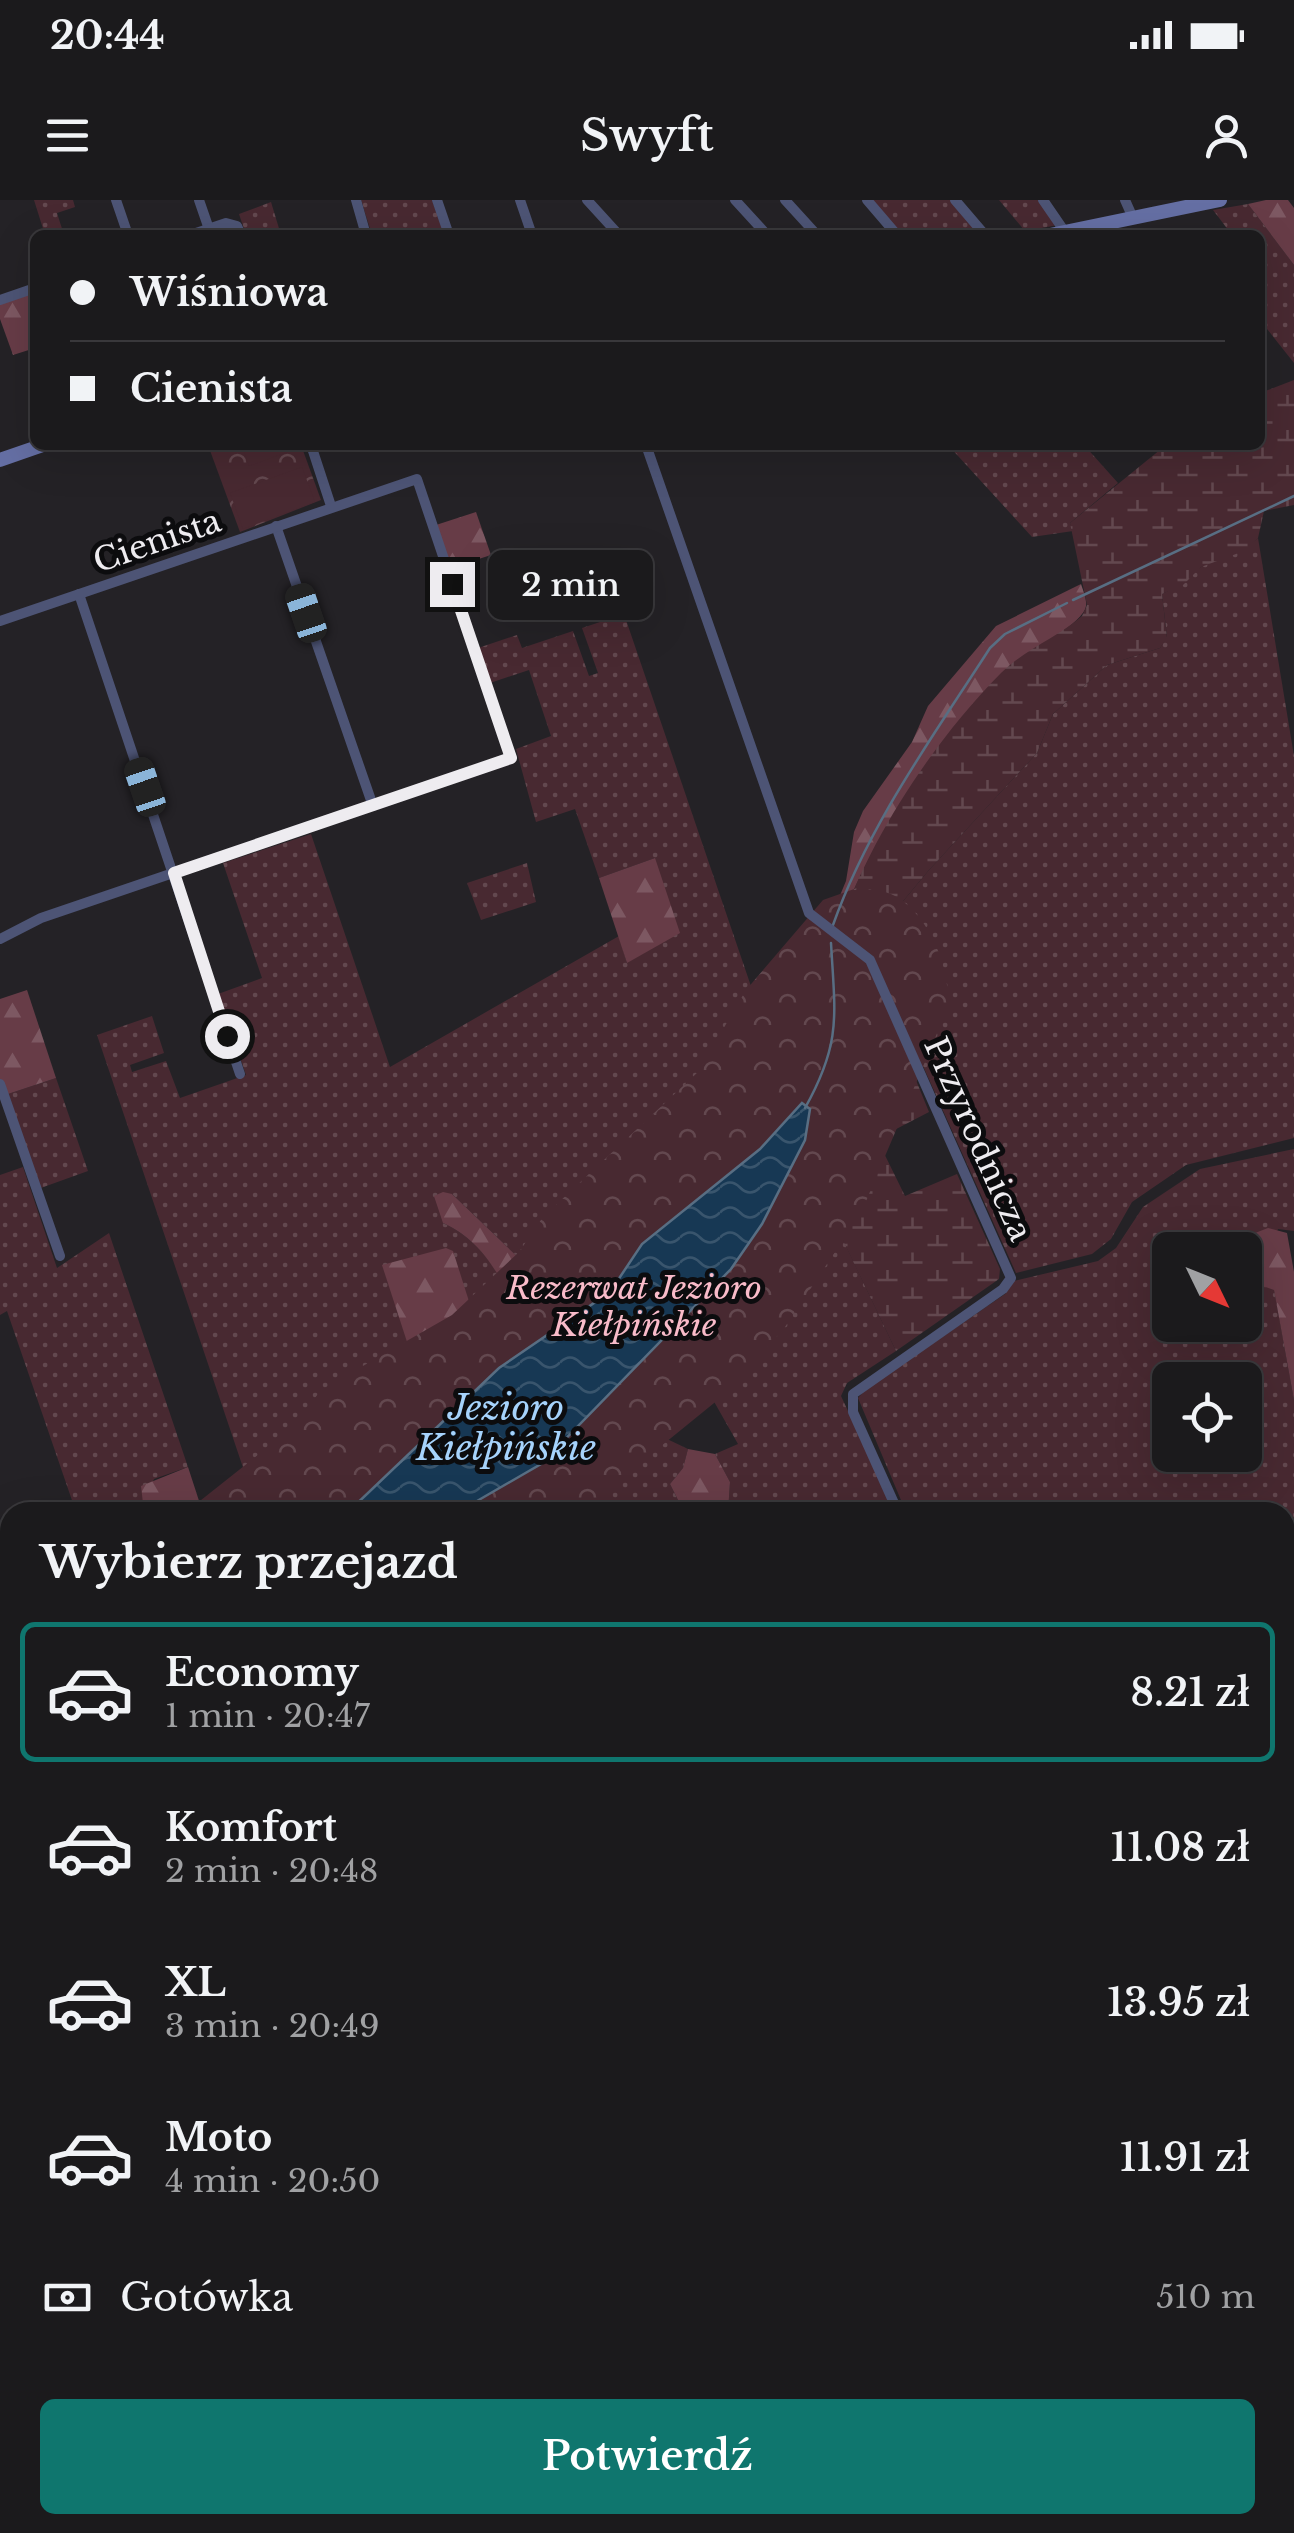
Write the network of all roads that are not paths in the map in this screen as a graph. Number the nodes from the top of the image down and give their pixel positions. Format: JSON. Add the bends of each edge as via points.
{"nodes":[{"id":1,"x":116,"y":200,"type":"edge"},
{"id":2,"x":198,"y":200,"type":"edge"},
{"id":3,"x":356,"y":200,"type":"edge"},
{"id":4,"x":437,"y":200,"type":"edge"},
{"id":5,"x":520,"y":200,"type":"edge"},
{"id":6,"x":586,"y":200,"type":"edge"},
{"id":7,"x":735,"y":200,"type":"edge"},
{"id":8,"x":785,"y":200,"type":"edge"},
{"id":9,"x":867,"y":200,"type":"edge"},
{"id":10,"x":956,"y":200,"type":"edge"},
{"id":11,"x":1043,"y":200,"type":"edge"},
{"id":12,"x":1125,"y":200,"type":"edge"},
{"id":13,"x":1210,"y":201,"type":"edge"},
{"id":14,"x":1134,"y":218,"type":"junction"},
{"id":15,"x":209,"y":228,"type":"junction"},
{"id":16,"x":1116,"y":228,"type":"edge"},
{"id":17,"x":126,"y":230,"type":"edge"},
{"id":18,"x":204,"y":230,"type":"edge"},
{"id":19,"x":237,"y":230,"type":"edge"},
{"id":20,"x":365,"y":230,"type":"edge"},
{"id":21,"x":447,"y":230,"type":"edge"},
{"id":22,"x":530,"y":230,"type":"edge"},
{"id":23,"x":614,"y":230,"type":"edge"},
{"id":24,"x":763,"y":230,"type":"edge"},
{"id":25,"x":812,"y":230,"type":"edge"},
{"id":26,"x":894,"y":230,"type":"edge"},
{"id":27,"x":981,"y":230,"type":"edge"},
{"id":28,"x":1056,"y":230,"type":"edge"},
{"id":29,"x":30,"y":290,"type":"edge"},
{"id":30,"x":0,"y":300,"type":"edge"},
{"id":31,"x":30,"y":450,"type":"edge"},
{"id":32,"x":312,"y":450,"type":"edge"},
{"id":33,"x":648,"y":450,"type":"edge"},
{"id":34,"x":0,"y":460,"type":"edge"},
{"id":35,"x":331,"y":506,"type":"junction"},
{"id":36,"x":276,"y":526,"type":"junction"},
{"id":37,"x":79,"y":594,"type":"junction"},
{"id":38,"x":0,"y":620,"type":"edge"},
{"id":39,"x":373,"y":806,"type":"junction"},
{"id":40,"x":174,"y":873,"type":"junction"},
{"id":41,"x":0,"y":938,"type":"edge"},
{"id":42,"x":240,"y":1074,"type":"dead end"},
{"id":43,"x":0,"y":1084,"type":"edge"},
{"id":44,"x":60,"y":1256,"type":"dead end"},
{"id":45,"x":894,"y":1502,"type":"edge"}],
"edges":[{"from":1,"to":17,"type":"street"},
{"from":2,"to":15,"type":"street"},
{"from":3,"to":20,"type":"street"},
{"from":4,"to":21,"type":"street"},
{"from":5,"to":22,"type":"street"},
{"from":6,"to":23,"type":"street"},
{"from":7,"to":24,"type":"street"},
{"from":8,"to":25,"type":"street"},
{"from":9,"to":26,"type":"street"},
{"from":10,"to":27,"type":"street"},
{"from":11,"to":28,"type":"street"},
{"from":12,"to":14,"type":"street"},
{"from":13,"to":14,"type":"street"},
{"from":14,"to":16,"type":"street"},
{"from":15,"to":18,"type":"street"},
{"from":15,"to":19,"type":"street","via":[[232,223]]},
{"from":29,"to":30,"type":"street"},
{"from":31,"to":34,"type":"street"},
{"from":32,"to":35,"type":"street"},
{"from":33,"to":45,"type":"street","name":"Przyrodnicza","via":[[809,913],[870,960],[1011,1278],[853,1394],[853,1412]]},
{"from":35,"to":36,"type":"street","name":"Cienista"},
{"from":35,"to":39,"type":"street","name":"Cienista","via":[[418,479],[511,758]]},
{"from":36,"to":37,"type":"street","name":"Cienista"},
{"from":36,"to":39,"type":"street"},
{"from":37,"to":38,"type":"street","name":"Cienista"},
{"from":37,"to":40,"type":"street"},
{"from":39,"to":40,"type":"street"},
{"from":40,"to":41,"type":"street"},
{"from":40,"to":42,"type":"street"},
{"from":43,"to":44,"type":"street"}]}
